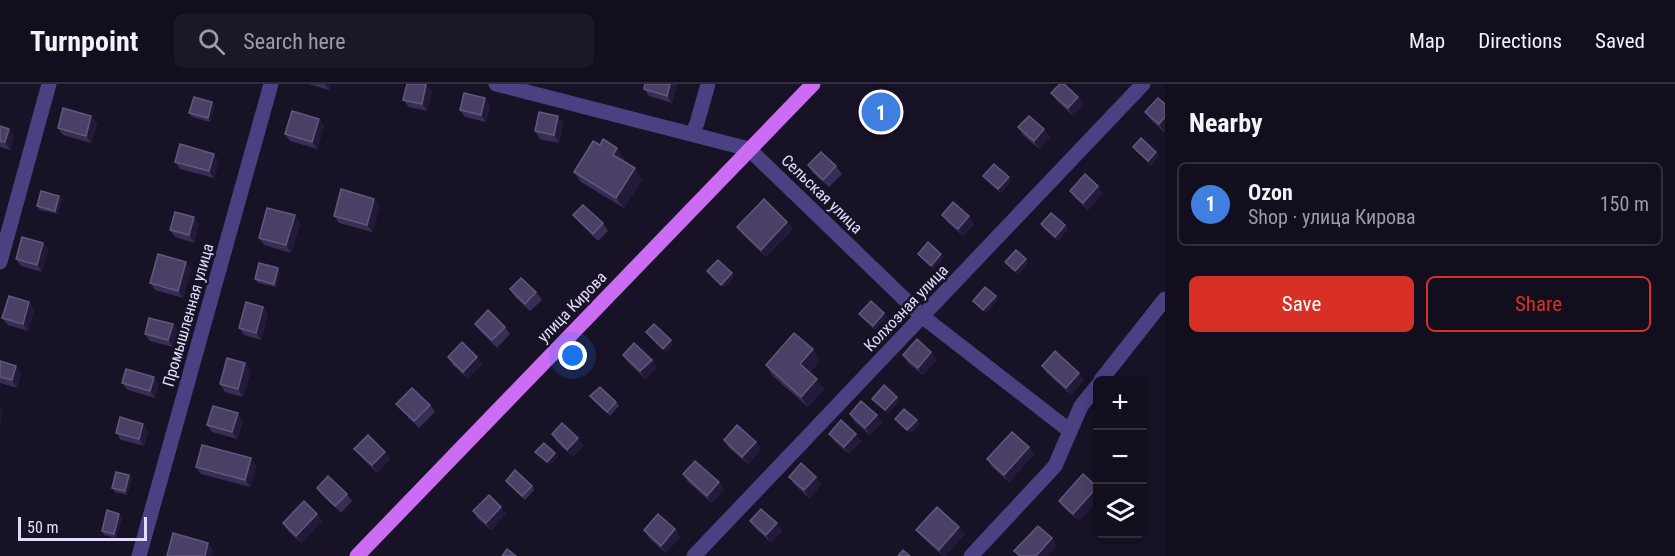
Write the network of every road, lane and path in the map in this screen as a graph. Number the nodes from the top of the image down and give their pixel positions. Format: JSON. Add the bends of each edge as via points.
{"nodes":[{"id":1,"x":49,"y":84,"type":"edge"},
{"id":2,"x":271,"y":84,"type":"edge"},
{"id":3,"x":496,"y":84,"type":"edge"},
{"id":4,"x":708,"y":84,"type":"edge"},
{"id":5,"x":813,"y":84,"type":"edge"},
{"id":6,"x":1143,"y":84,"type":"edge"},
{"id":7,"x":692,"y":134,"type":"junction"},
{"id":8,"x":749,"y":149,"type":"junction"},
{"id":9,"x":0,"y":262,"type":"edge"},
{"id":10,"x":1165,"y":299,"type":"edge"},
{"id":11,"x":923,"y":317,"type":"junction"},
{"id":12,"x":1105,"y":376,"type":"edge"},
{"id":13,"x":1093,"y":391,"type":"edge"},
{"id":14,"x":1070,"y":431,"type":"junction"},
{"id":15,"x":139,"y":556,"type":"edge"},
{"id":16,"x":357,"y":556,"type":"edge"},
{"id":17,"x":694,"y":556,"type":"edge"},
{"id":18,"x":971,"y":556,"type":"edge"}],
"edges":[{"from":1,"to":9,"type":"street"},
{"from":2,"to":15,"type":"street","name":"Промышленная улица"},
{"from":3,"to":7,"type":"street","name":"Сельская улица"},
{"from":4,"to":7,"type":"street"},
{"from":5,"to":8,"type":"main road","name":"улица Кирова"},
{"from":6,"to":11,"type":"street","name":"Колхозная улица"},
{"from":7,"to":8,"type":"street","name":"Сельская улица"},
{"from":8,"to":11,"type":"street","name":"Сельская улица"},
{"from":8,"to":16,"type":"main road","name":"улица Кирова"},
{"from":10,"to":12,"type":"street"},
{"from":11,"to":14,"type":"street","name":"Сельская улица"},
{"from":11,"to":17,"type":"street","name":"Колхозная улица"},
{"from":13,"to":14,"type":"street"},
{"from":14,"to":18,"type":"street","via":[[1055,465]]}]}
